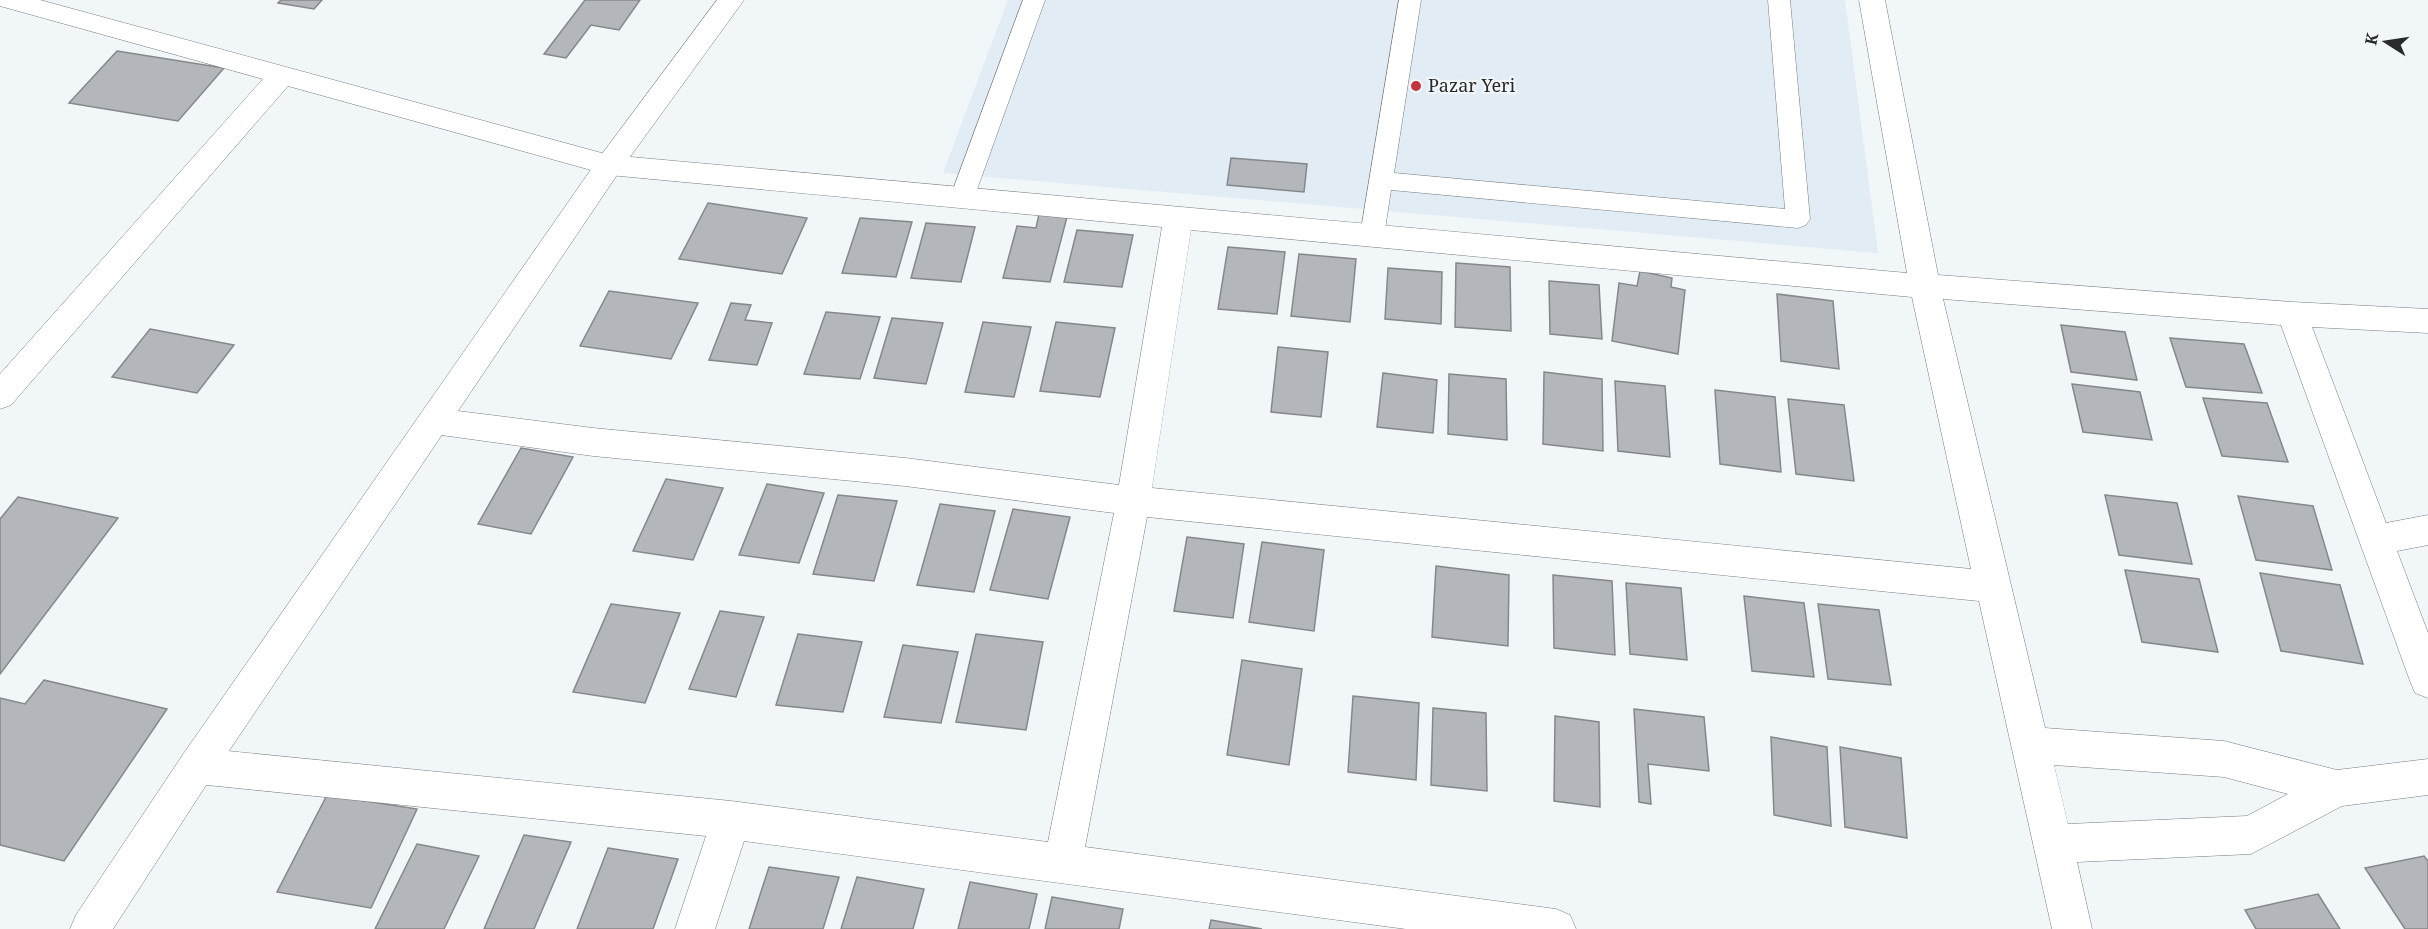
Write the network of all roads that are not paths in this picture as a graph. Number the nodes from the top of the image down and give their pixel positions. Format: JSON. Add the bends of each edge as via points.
{"nodes":[{"id":1,"x":8,"y":0,"type":"edge"},
{"id":2,"x":731,"y":0,"type":"edge"},
{"id":3,"x":1034,"y":0,"type":"edge"},
{"id":4,"x":1410,"y":0,"type":"edge"},
{"id":5,"x":1779,"y":0,"type":"edge"},
{"id":6,"x":1872,"y":0,"type":"edge"},
{"id":7,"x":281,"y":77,"type":"junction"},
{"id":8,"x":609,"y":165,"type":"junction"},
{"id":9,"x":1381,"y":180,"type":"junction"},
{"id":10,"x":962,"y":198,"type":"junction"},
{"id":11,"x":1178,"y":219,"type":"junction"},
{"id":12,"x":1372,"y":236,"type":"junction"},
{"id":13,"x":1925,"y":286,"type":"junction"},
{"id":14,"x":2292,"y":314,"type":"junction"},
{"id":15,"x":2428,"y":321,"type":"edge"},
{"id":16,"x":0,"y":396,"type":"edge"},
{"id":17,"x":434,"y":422,"type":"junction"},
{"id":18,"x":1132,"y":501,"type":"junction"},
{"id":19,"x":2428,"y":530,"type":"edge"},
{"id":20,"x":2374,"y":540,"type":"junction"},
{"id":21,"x":1991,"y":587,"type":"junction"},
{"id":22,"x":2428,"y":681,"type":"edge"},
{"id":23,"x":2031,"y":745,"type":"junction"},
{"id":24,"x":197,"y":766,"type":"junction"},
{"id":25,"x":2428,"y":777,"type":"edge"},
{"id":26,"x":2337,"y":788,"type":"junction"},
{"id":27,"x":731,"y":820,"type":"junction"},
{"id":28,"x":2054,"y":844,"type":"junction"},
{"id":29,"x":1062,"y":862,"type":"junction"},
{"id":30,"x":90,"y":929,"type":"edge"},
{"id":31,"x":695,"y":929,"type":"edge"},
{"id":32,"x":1556,"y":929,"type":"edge"},
{"id":33,"x":2072,"y":929,"type":"edge"}],
"edges":[{"from":1,"to":7,"type":"street"},
{"from":2,"to":8,"type":"street"},
{"from":3,"to":10,"type":"lane"},
{"from":4,"to":9,"type":"lane"},
{"from":5,"to":9,"type":"lane","via":[[1798,219]]},
{"from":6,"to":13,"type":"street"},
{"from":7,"to":8,"type":"street"},
{"from":7,"to":16,"type":"street"},
{"from":8,"to":10,"type":"street"},
{"from":8,"to":17,"type":"street"},
{"from":9,"to":12,"type":"lane"},
{"from":10,"to":11,"type":"street"},
{"from":11,"to":12,"type":"street"},
{"from":11,"to":18,"type":"street"},
{"from":12,"to":13,"type":"street"},
{"from":13,"to":14,"type":"street"},
{"from":13,"to":21,"type":"street"},
{"from":14,"to":15,"type":"street"},
{"from":14,"to":20,"type":"street"},
{"from":17,"to":18,"type":"street","via":[[593,442],[906,472]]},
{"from":17,"to":24,"type":"street"},
{"from":18,"to":21,"type":"street"},
{"from":18,"to":29,"type":"street","via":[[1104,668]]},
{"from":19,"to":20,"type":"street"},
{"from":20,"to":22,"type":"street"},
{"from":21,"to":23,"type":"street"},
{"from":23,"to":26,"type":"street","via":[[2224,759]]},
{"from":23,"to":28,"type":"street"},
{"from":24,"to":27,"type":"street"},
{"from":24,"to":30,"type":"street"},
{"from":25,"to":26,"type":"street"},
{"from":26,"to":28,"type":"street","via":[[2252,835]]},
{"from":27,"to":29,"type":"street"},
{"from":27,"to":31,"type":"street"},
{"from":28,"to":33,"type":"street"},
{"from":29,"to":32,"type":"street"}]}
